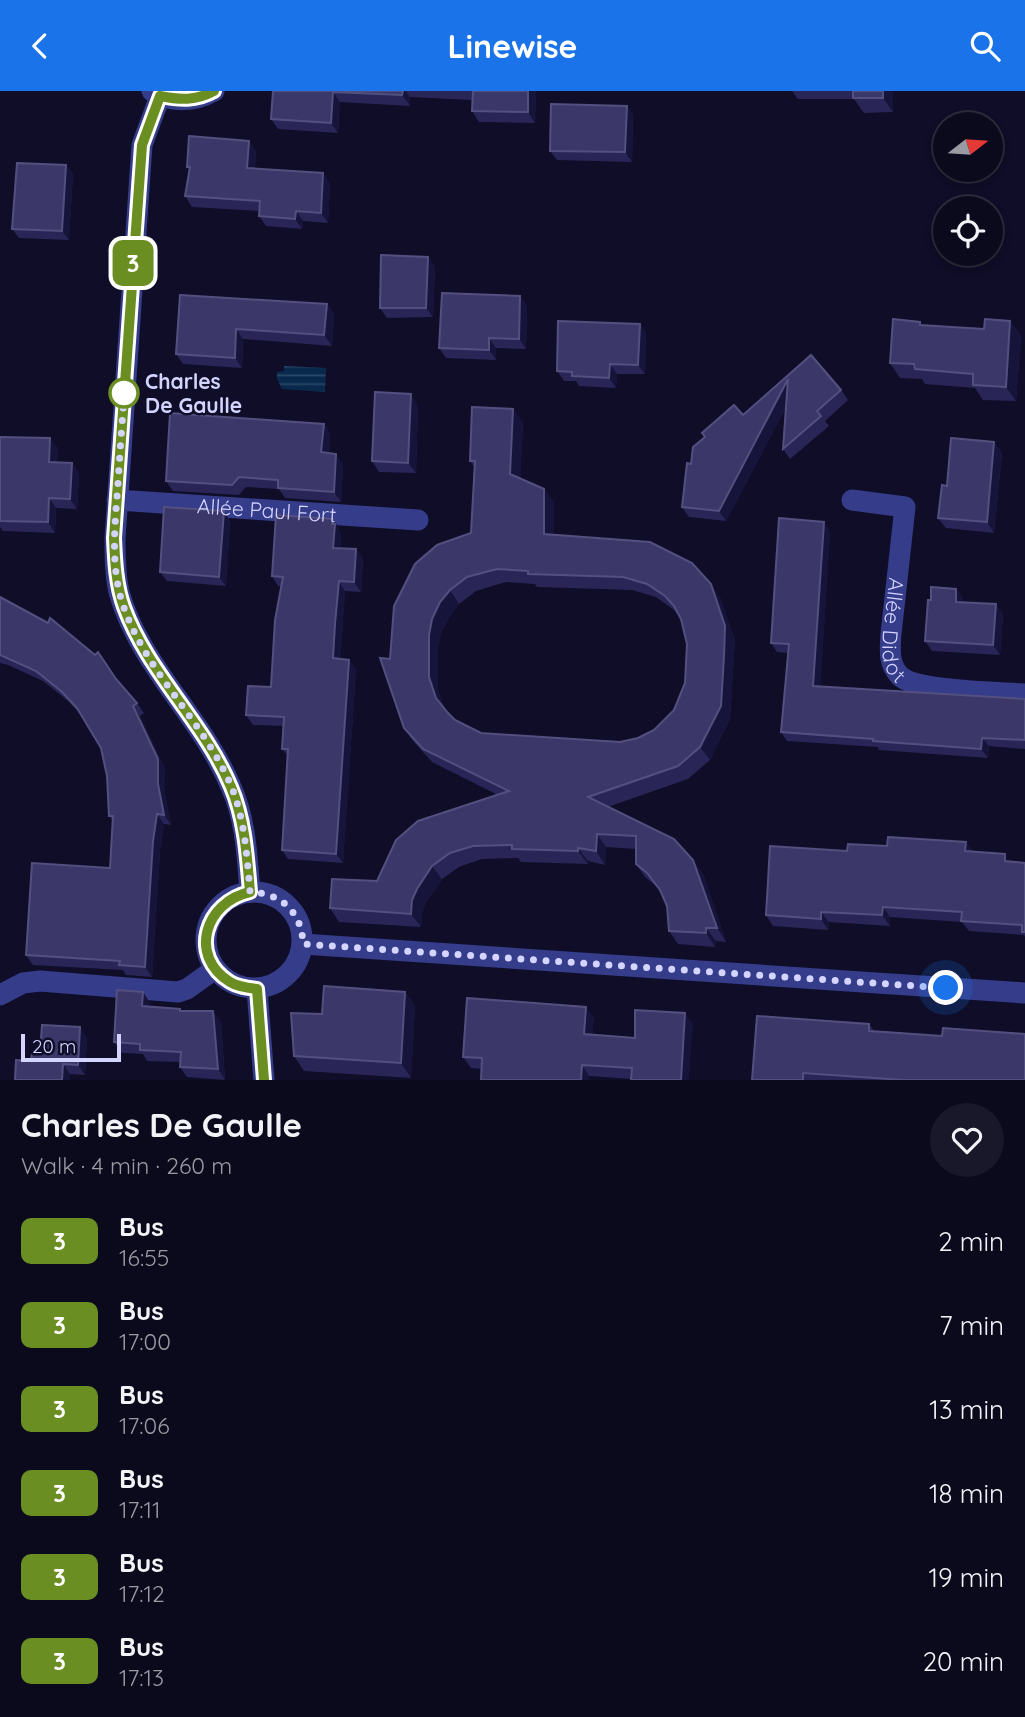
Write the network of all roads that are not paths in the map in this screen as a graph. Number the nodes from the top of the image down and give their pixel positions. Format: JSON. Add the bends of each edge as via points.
{"nodes":[{"id":1,"x":214,"y":91,"type":"edge"},
{"id":2,"x":156,"y":94,"type":"edge"},
{"id":3,"x":117,"y":500,"type":"junction"},
{"id":4,"x":852,"y":500,"type":"dead end"},
{"id":5,"x":418,"y":520,"type":"dead end"},
{"id":6,"x":1025,"y":694,"type":"edge"},
{"id":7,"x":250,"y":892,"type":"junction"},
{"id":8,"x":303,"y":944,"type":"junction"},
{"id":9,"x":215,"y":969,"type":"junction"},
{"id":10,"x":257,"y":989,"type":"junction"},
{"id":11,"x":1025,"y":993,"type":"edge"},
{"id":12,"x":0,"y":995,"type":"edge"},
{"id":13,"x":264,"y":1080,"type":"edge"}],
"edges":[{"from":1,"to":2,"type":"street","via":[[182,100]]},
{"from":2,"to":3,"type":"street","via":[[142,145]]},
{"from":3,"to":5,"type":"street","name":"Allée Paul Fort"},
{"from":3,"to":7,"type":"street","via":[[115,562],[124,608],[231,786],[245,839]]},
{"from":4,"to":6,"type":"street","name":"Allée Didot","via":[[905,507],[890,654],[899,675],[912,684]]},
{"from":7,"to":8,"type":"street","via":[[271,895],[287,905],[299,922]]},
{"from":7,"to":9,"type":"street","via":[[222,904],[209,924],[208,954]]},
{"from":8,"to":10,"type":"street","via":[[298,963],[287,977]]},
{"from":8,"to":11,"type":"street"},
{"from":9,"to":10,"type":"street","via":[[230,982]]},
{"from":9,"to":12,"type":"street","via":[[178,992],[40,981],[23,983]]},
{"from":10,"to":13,"type":"street"}]}
